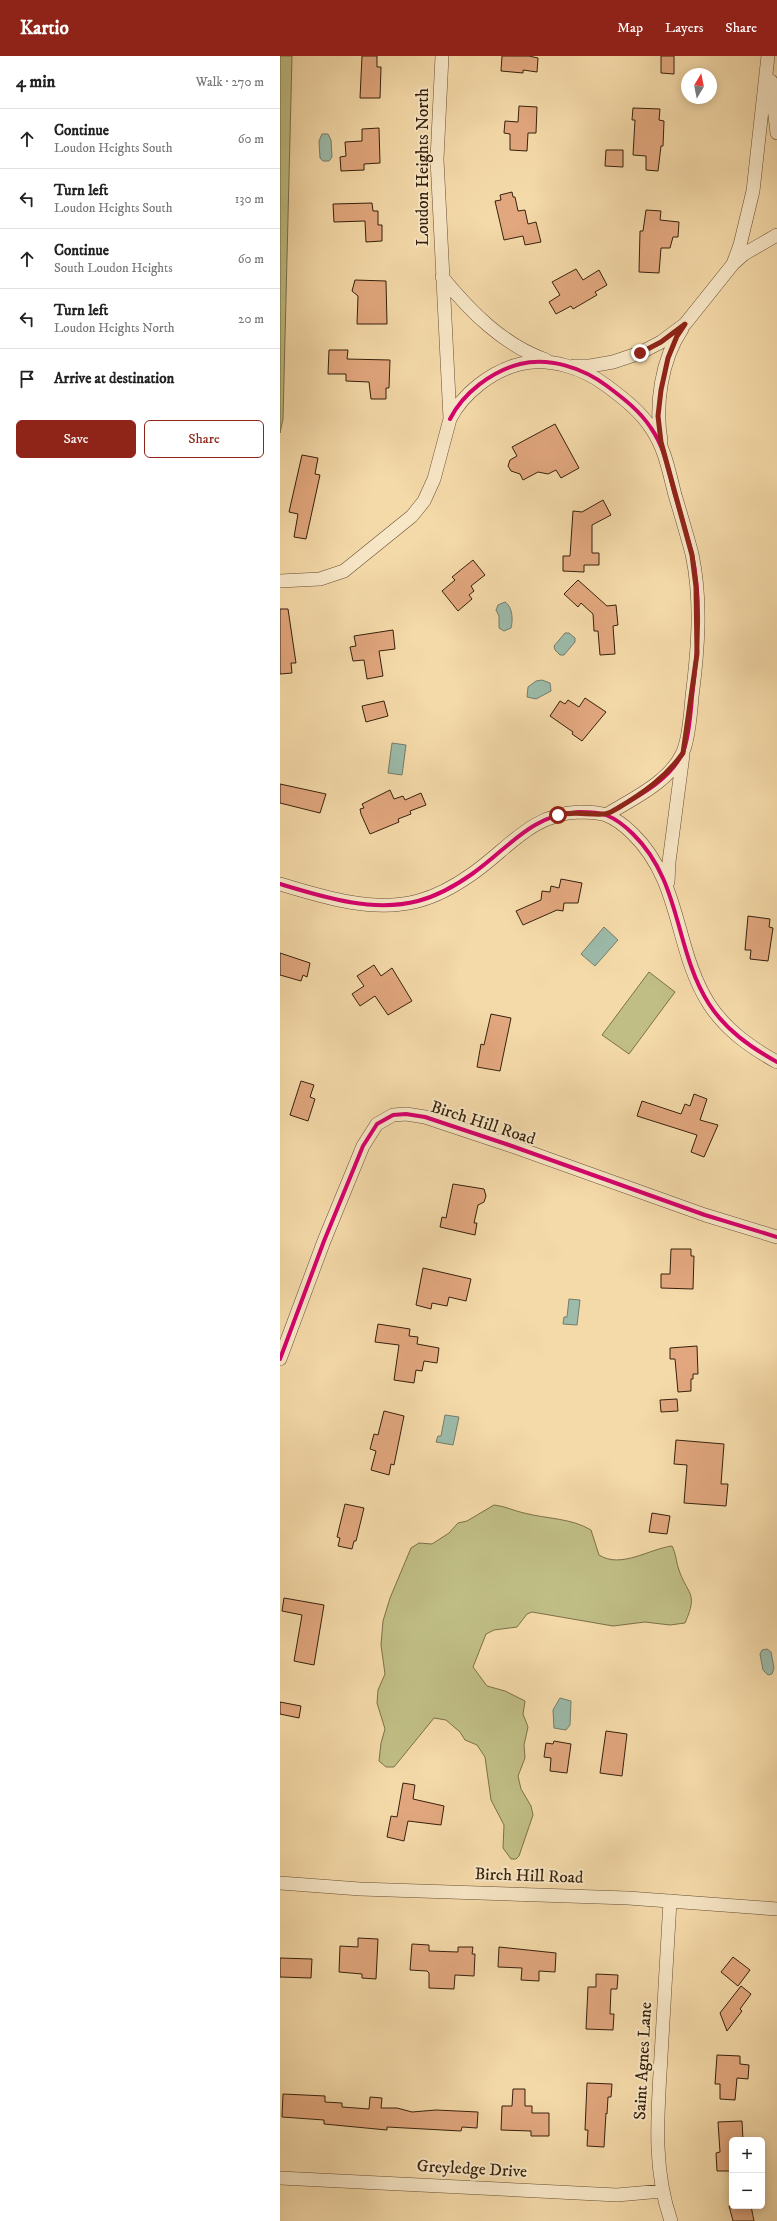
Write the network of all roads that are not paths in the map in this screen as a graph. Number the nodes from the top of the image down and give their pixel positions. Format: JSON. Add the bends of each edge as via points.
{"nodes":[{"id":1,"x":442,"y":56,"type":"edge"},
{"id":2,"x":769,"y":60,"type":"edge"},
{"id":3,"x":777,"y":133,"type":"edge"},
{"id":4,"x":777,"y":235,"type":"edge"},
{"id":5,"x":733,"y":264,"type":"junction"},
{"id":6,"x":442,"y":277,"type":"junction"},
{"id":7,"x":685,"y":324,"type":"junction"},
{"id":8,"x":562,"y":365,"type":"junction"},
{"id":9,"x":450,"y":419,"type":"junction"},
{"id":10,"x":663,"y":451,"type":"junction"},
{"id":11,"x":280,"y":581,"type":"edge"},
{"id":12,"x":683,"y":753,"type":"junction"},
{"id":13,"x":606,"y":815,"type":"junction"},
{"id":14,"x":280,"y":884,"type":"edge"},
{"id":15,"x":668,"y":888,"type":"junction"},
{"id":16,"x":777,"y":1062,"type":"edge"},
{"id":17,"x":777,"y":1237,"type":"edge"},
{"id":18,"x":280,"y":1359,"type":"edge"},
{"id":19,"x":280,"y":1883,"type":"edge"},
{"id":20,"x":670,"y":1901,"type":"junction"},
{"id":21,"x":777,"y":1909,"type":"edge"},
{"id":22,"x":280,"y":2178,"type":"edge"},
{"id":23,"x":662,"y":2191,"type":"junction"},
{"id":24,"x":671,"y":2221,"type":"edge"}],
"edges":[{"from":1,"to":6,"type":"street","name":"Loudon Heights North","via":[[437,159]]},
{"from":2,"to":3,"type":"street","name":"Loudon Heights North"},
{"from":2,"to":5,"type":"street","name":"Loudon Heights North","via":[[752,198]]},
{"from":4,"to":5,"type":"street","name":"Loudon Heights North","via":[[744,254]]},
{"from":5,"to":7,"type":"street","name":"Loudon Heights North"},
{"from":6,"to":8,"type":"street","name":"Loudon Heights North","via":[[461,300],[499,334],[530,353]]},
{"from":6,"to":9,"type":"street","name":"Loudon Heights North"},
{"from":7,"to":8,"type":"street","name":"Loudon Heights North","via":[[656,344],[622,360],[590,366]]},
{"from":7,"to":10,"type":"street","via":[[672,346],[661,390],[658,416]]},
{"from":8,"to":9,"type":"street","name":"Loudon Heights North","via":[[531,362],[498,372],[470,392]]},
{"from":8,"to":10,"type":"street","via":[[594,377],[619,395],[647,422]]},
{"from":9,"to":11,"type":"street","name":"Loudon Heights North","via":[[431,487],[412,516],[374,548],[337,574],[312,580]]},
{"from":10,"to":12,"type":"street","via":[[692,555],[697,598],[696,671]]},
{"from":12,"to":13,"type":"street","via":[[674,767],[663,777]]},
{"from":12,"to":15,"type":"street"},
{"from":13,"to":14,"type":"street","via":[[586,812],[550,816],[532,826],[458,883],[441,893],[411,903],[364,904]]},
{"from":13,"to":15,"type":"street","via":[[626,827],[644,846],[660,869]]},
{"from":15,"to":16,"type":"street","via":[[684,942],[708,1002],[721,1021],[737,1036]]},
{"from":17,"to":18,"type":"street","name":"Birch Hill Road","via":[[705,1215],[509,1144],[425,1117],[393,1115],[377,1124],[363,1146]]},
{"from":19,"to":20,"type":"street","name":"Birch Hill Road","via":[[360,1889],[552,1894]]},
{"from":20,"to":21,"type":"street","name":"Birch Hill Road"},
{"from":20,"to":23,"type":"street","name":"Saint Agnes Lane","via":[[658,2114],[658,2169]]},
{"from":22,"to":23,"type":"street","name":"Greyledge Drive","via":[[617,2195]]},
{"from":23,"to":24,"type":"street","name":"Saint Agnes Lane"}]}
